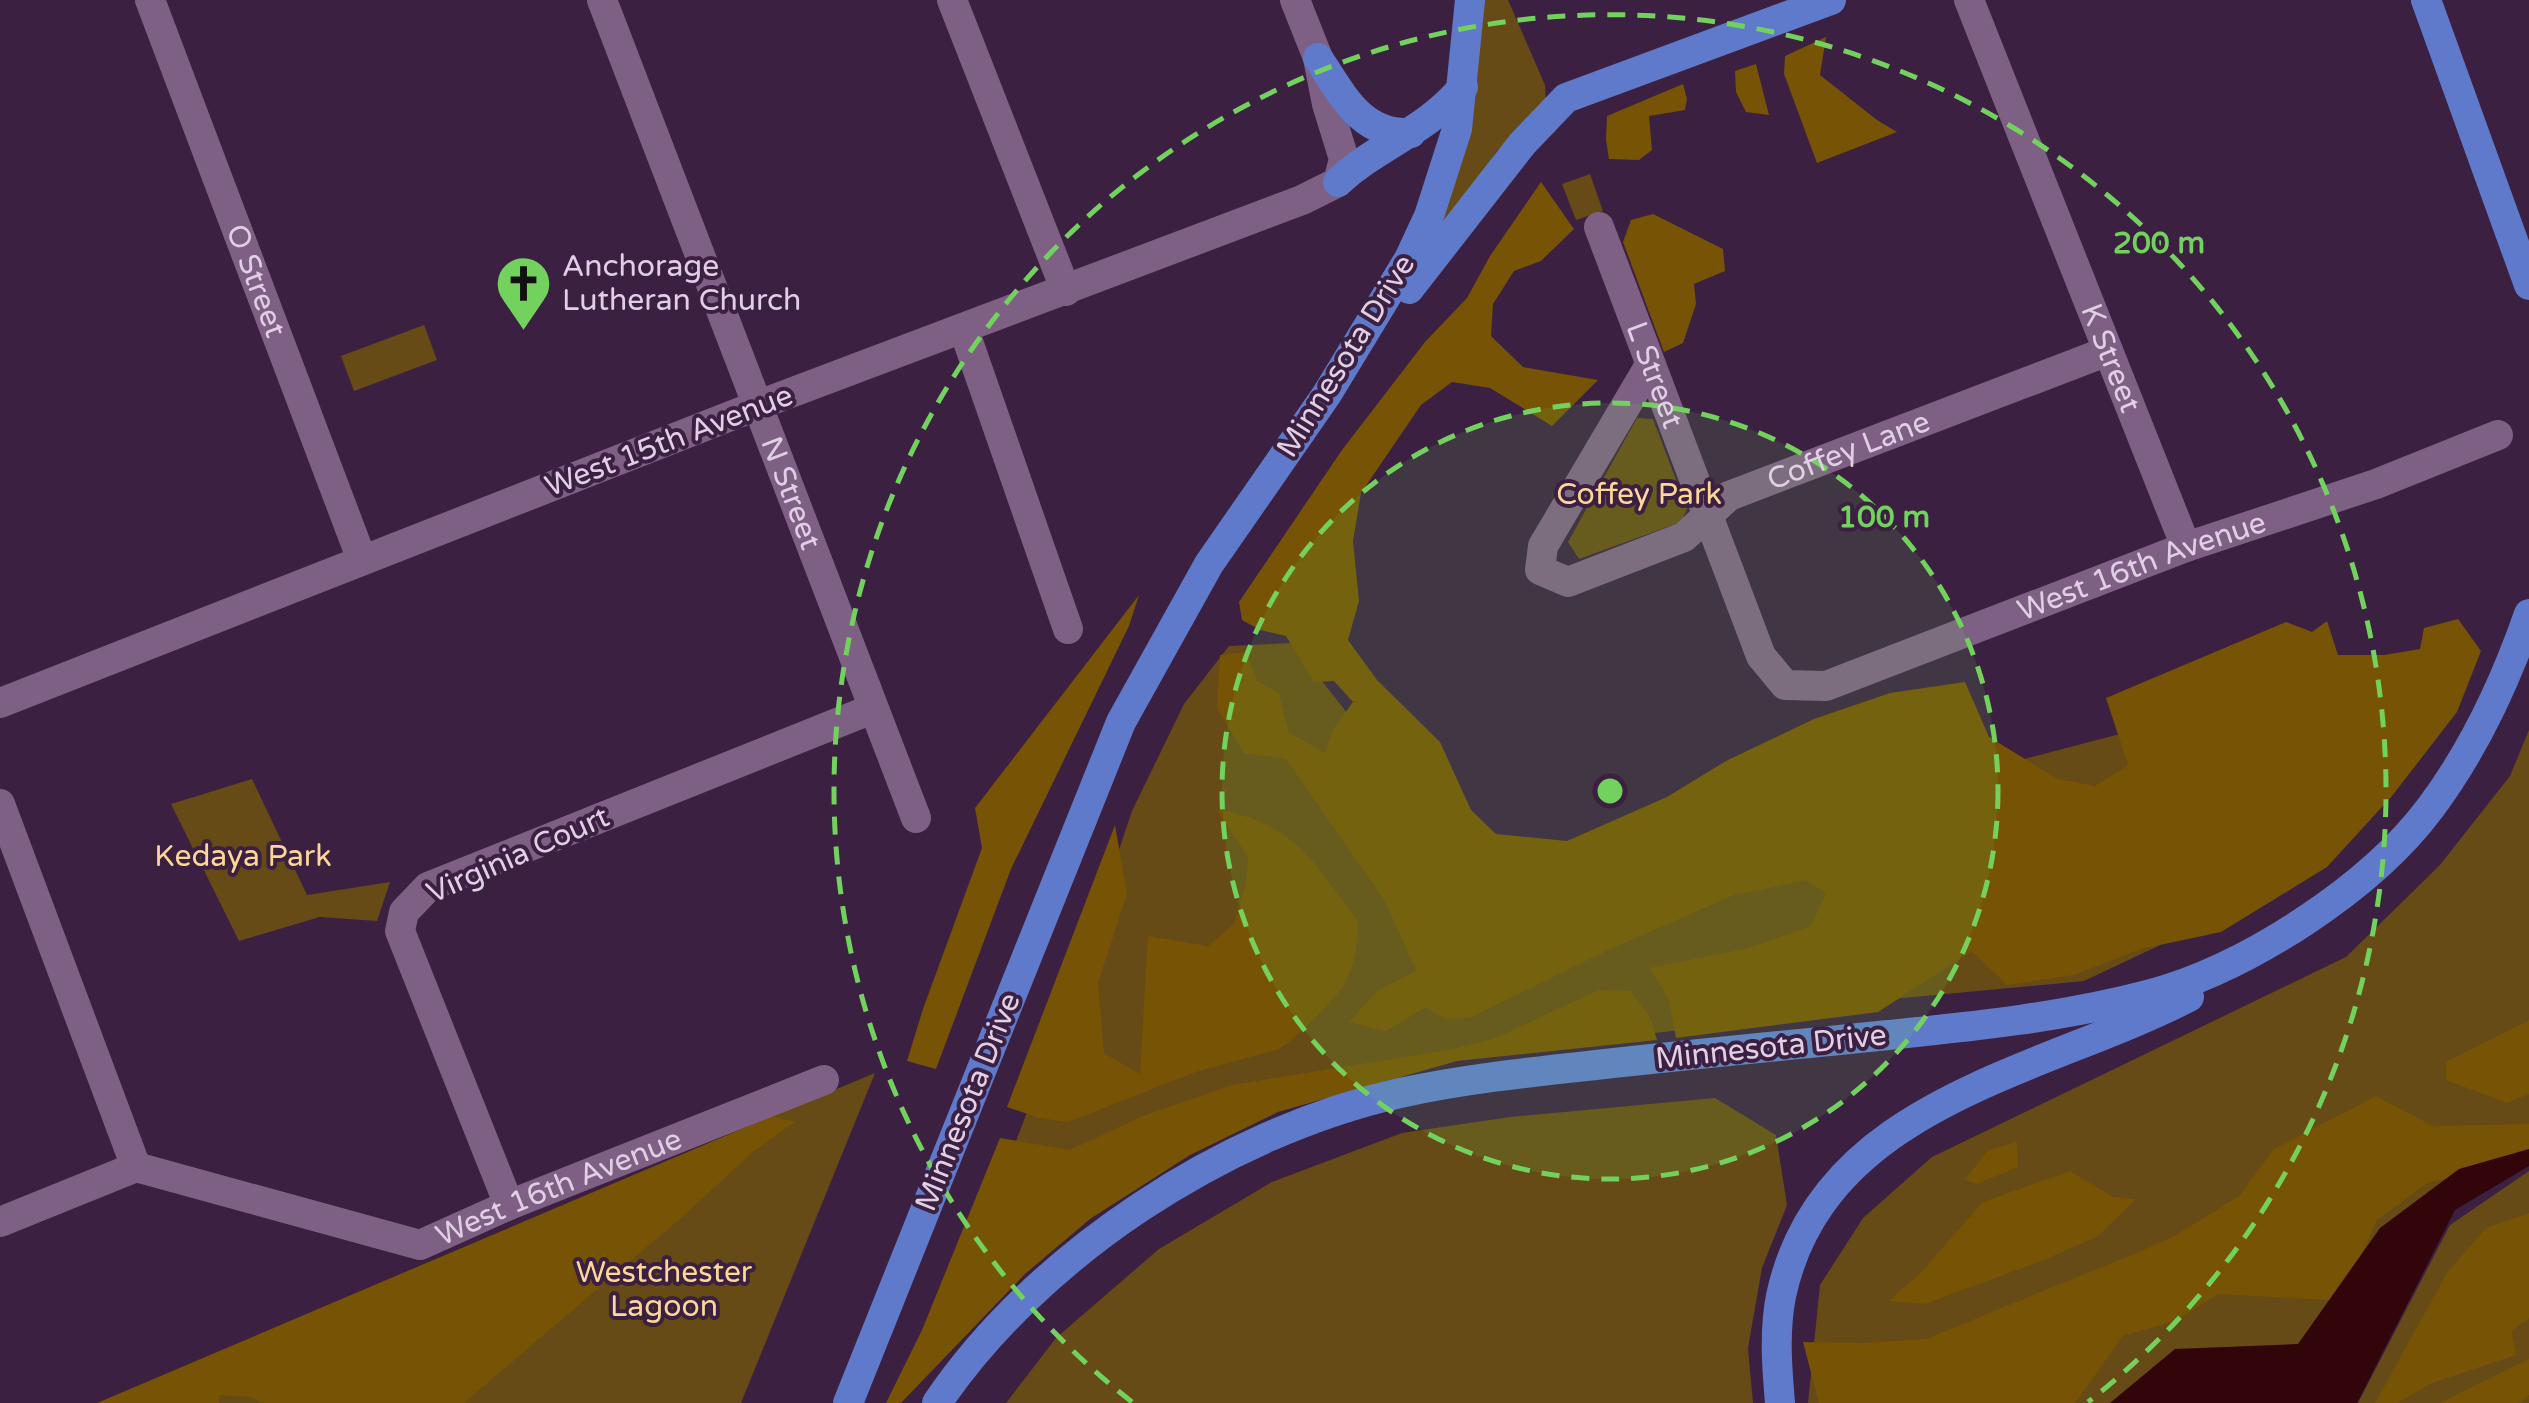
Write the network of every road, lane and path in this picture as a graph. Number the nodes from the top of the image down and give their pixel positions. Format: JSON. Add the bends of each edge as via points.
{"nodes":[{"id":1,"x":150,"y":0,"type":"edge"},
{"id":2,"x":602,"y":0,"type":"edge"},
{"id":3,"x":952,"y":0,"type":"edge"},
{"id":4,"x":1296,"y":0,"type":"edge"},
{"id":5,"x":1470,"y":0,"type":"edge"},
{"id":6,"x":1831,"y":0,"type":"edge"},
{"id":7,"x":1970,"y":0,"type":"edge"},
{"id":8,"x":2426,"y":0,"type":"edge"},
{"id":9,"x":1318,"y":58,"type":"junction"},
{"id":10,"x":1463,"y":87,"type":"junction"},
{"id":11,"x":1411,"y":133,"type":"junction"},
{"id":12,"x":1338,"y":182,"type":"junction"},
{"id":13,"x":1599,"y":228,"type":"dead end"},
{"id":14,"x":2529,"y":285,"type":"edge"},
{"id":15,"x":1066,"y":291,"type":"junction"},
{"id":16,"x":964,"y":330,"type":"junction"},
{"id":17,"x":2108,"y":351,"type":"junction"},
{"id":18,"x":1650,"y":365,"type":"junction"},
{"id":19,"x":1327,"y":394,"type":"junction"},
{"id":20,"x":756,"y":406,"type":"junction"},
{"id":21,"x":2498,"y":435,"type":"dead end"},
{"id":22,"x":1709,"y":518,"type":"junction"},
{"id":23,"x":2186,"y":547,"type":"junction"},
{"id":24,"x":362,"y":560,"type":"junction"},
{"id":25,"x":2529,"y":614,"type":"edge"},
{"id":26,"x":1068,"y":629,"type":"dead end"},
{"id":27,"x":1785,"y":685,"type":"joint"},
{"id":28,"x":0,"y":703,"type":"edge"},
{"id":29,"x":872,"y":709,"type":"junction"},
{"id":30,"x":0,"y":804,"type":"edge"},
{"id":31,"x":916,"y":818,"type":"dead end"},
{"id":32,"x":2293,"y":930,"type":"junction"},
{"id":33,"x":824,"y":1080,"type":"dead end"},
{"id":34,"x":136,"y":1167,"type":"junction"},
{"id":35,"x":509,"y":1206,"type":"junction"},
{"id":36,"x":0,"y":1222,"type":"edge"},
{"id":37,"x":848,"y":1403,"type":"edge"},
{"id":38,"x":937,"y":1403,"type":"edge"},
{"id":39,"x":1780,"y":1403,"type":"edge"}],
"edges":[{"from":1,"to":24,"type":"street","name":"O Street"},
{"from":2,"to":20,"type":"street","name":"N Street"},
{"from":3,"to":15,"type":"street"},
{"from":4,"to":9,"type":"street"},
{"from":5,"to":10,"type":"main road","name":"Minnesota Drive"},
{"from":6,"to":19,"type":"main road","via":[[1566,98],[1522,144]]},
{"from":7,"to":17,"type":"street","name":"K Street"},
{"from":8,"to":14,"type":"main road"},
{"from":9,"to":11,"type":"main road","via":[[1358,116],[1381,130]]},
{"from":9,"to":12,"type":"street","via":[[1344,159]]},
{"from":10,"to":11,"type":"main road"},
{"from":10,"to":19,"type":"main road","name":"Minnesota Drive","via":[[1447,168],[1429,216]]},
{"from":11,"to":12,"type":"main road"},
{"from":12,"to":15,"type":"street","name":"West 15th Avenue"},
{"from":13,"to":18,"type":"street","name":"L Street"},
{"from":15,"to":16,"type":"street","name":"West 15th Avenue"},
{"from":16,"to":20,"type":"street","name":"West 15th Avenue"},
{"from":16,"to":26,"type":"street"},
{"from":17,"to":22,"type":"street","name":"Coffey Lane","via":[[1730,496]]},
{"from":17,"to":23,"type":"street","name":"K Street"},
{"from":18,"to":22,"type":"street","name":"L Street"},
{"from":18,"to":22,"type":"street","name":"Coffey Lane","via":[[1543,546],[1540,570],[1568,582],[1684,537]]},
{"from":19,"to":37,"type":"main road","name":"Minnesota Drive","via":[[1210,564],[1121,722]]},
{"from":20,"to":24,"type":"street","name":"West 15th Avenue"},
{"from":20,"to":29,"type":"street","name":"N Street"},
{"from":21,"to":23,"type":"street","name":"West 16th Avenue"},
{"from":22,"to":27,"type":"street","name":"L Street","via":[[1761,656]]},
{"from":23,"to":27,"type":"street","name":"West 16th Avenue","via":[[1826,686]]},
{"from":24,"to":28,"type":"street","name":"West 15th Avenue"},
{"from":25,"to":32,"type":"main road","name":"Minnesota Drive","via":[[2478,737],[2429,810],[2337,898]]},
{"from":29,"to":31,"type":"street","name":"N Street"},
{"from":29,"to":35,"type":"street","name":"Virginia Court","via":[[428,888],[404,912],[400,931]]},
{"from":30,"to":34,"type":"street"},
{"from":32,"to":38,"type":"main road","name":"Minnesota Drive","via":[[2155,993],[2068,1013],[1500,1076],[1396,1094],[1306,1122],[1225,1157],[1078,1254],[1006,1318]]},
{"from":32,"to":39,"type":"main road","via":[[2221,981],[2140,1022],[1913,1118],[1855,1162],[1817,1211],[1790,1266],[1777,1339]]},
{"from":33,"to":35,"type":"street","name":"West 16th Avenue"},
{"from":34,"to":35,"type":"street","name":"West 16th Avenue","via":[[420,1245]]},
{"from":34,"to":36,"type":"street"}]}
